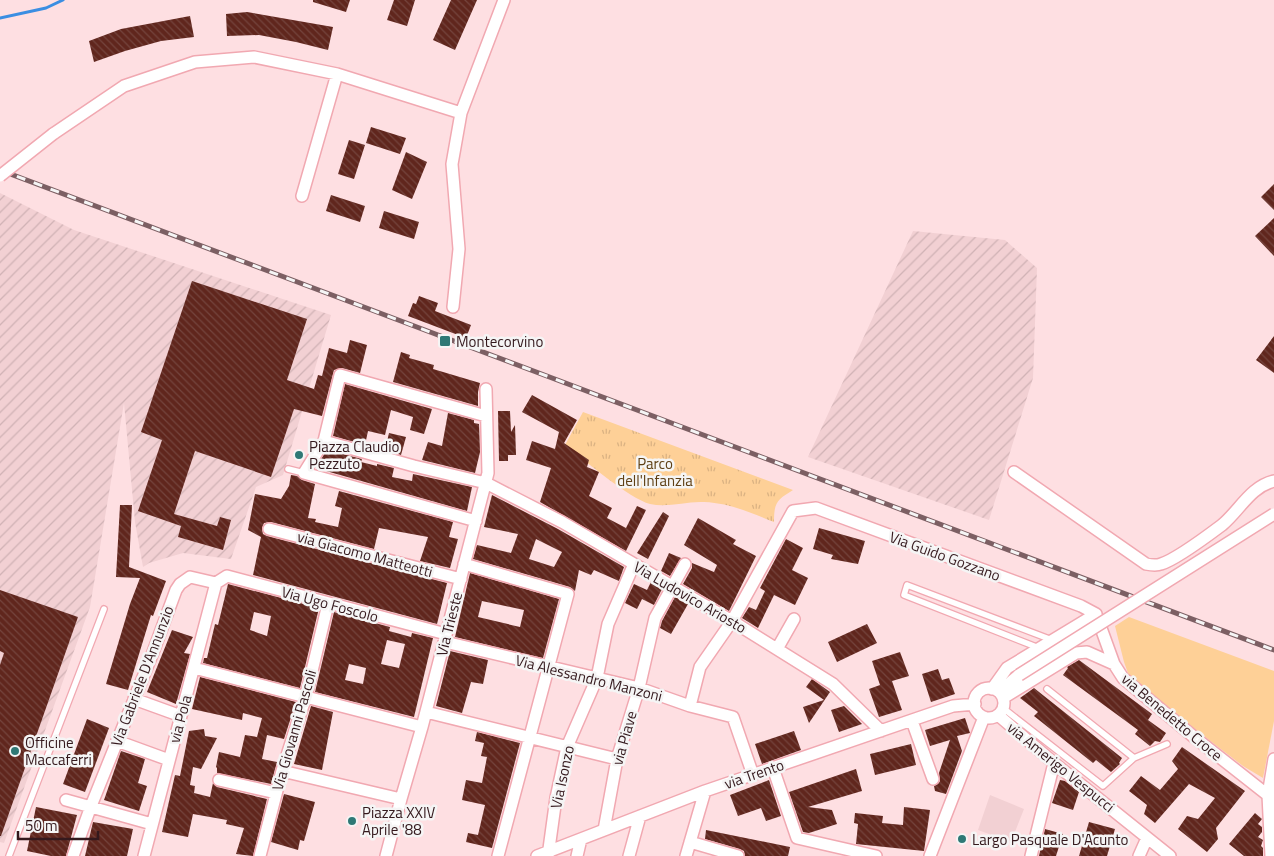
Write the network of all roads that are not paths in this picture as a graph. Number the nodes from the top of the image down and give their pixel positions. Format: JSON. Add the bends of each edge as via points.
{"nodes":[{"id":1,"x":504,"y":0,"type":"edge"},
{"id":2,"x":337,"y":74,"type":"junction"},
{"id":3,"x":461,"y":112,"type":"junction"},
{"id":4,"x":0,"y":176,"type":"edge"},
{"id":5,"x":302,"y":196,"type":"dead end"},
{"id":6,"x":453,"y":307,"type":"dead end"},
{"id":7,"x":486,"y":390,"type":"dead end"},
{"id":8,"x":486,"y":416,"type":"junction"},
{"id":9,"x":324,"y":441,"type":"junction"},
{"id":10,"x":288,"y":469,"type":"dead end"},
{"id":11,"x":1014,"y":472,"type":"dead end"},
{"id":12,"x":304,"y":473,"type":"junction"},
{"id":13,"x":1274,"y":481,"type":"edge"},
{"id":14,"x":486,"y":483,"type":"junction"},
{"id":15,"x":1262,"y":485,"type":"junction"},
{"id":16,"x":1274,"y":487,"type":"edge"},
{"id":17,"x":1274,"y":514,"type":"edge"},
{"id":18,"x":476,"y":522,"type":"junction"},
{"id":19,"x":269,"y":529,"type":"dead end"},
{"id":20,"x":464,"y":564,"type":"junction"},
{"id":21,"x":634,"y":564,"type":"junction"},
{"id":22,"x":685,"y":564,"type":"dead end"},
{"id":23,"x":461,"y":579,"type":"junction"},
{"id":24,"x":216,"y":583,"type":"junction"},
{"id":25,"x":673,"y":587,"type":"junction"},
{"id":26,"x":328,"y":604,"type":"junction"},
{"id":27,"x":104,"y":609,"type":"dead end"},
{"id":28,"x":1096,"y":614,"type":"junction"},
{"id":29,"x":794,"y":619,"type":"dead end"},
{"id":30,"x":732,"y":621,"type":"junction"},
{"id":31,"x":445,"y":638,"type":"junction"},
{"id":32,"x":1054,"y":640,"type":"junction"},
{"id":33,"x":777,"y":649,"type":"junction"},
{"id":34,"x":1040,"y":649,"type":"junction"},
{"id":35,"x":1114,"y":664,"type":"junction"},
{"id":36,"x":548,"y":667,"type":"junction"},
{"id":37,"x":194,"y":668,"type":"junction"},
{"id":38,"x":597,"y":678,"type":"junction"},
{"id":39,"x":639,"y":688,"type":"junction"},
{"id":40,"x":1047,"y":689,"type":"dead end"},
{"id":41,"x":306,"y":696,"type":"junction"},
{"id":42,"x":134,"y":699,"type":"junction"},
{"id":43,"x":999,"y":700,"type":"junction"},
{"id":44,"x":975,"y":704,"type":"junction"},
{"id":45,"x":690,"y":706,"type":"junction"},
{"id":46,"x":426,"y":712,"type":"junction"},
{"id":47,"x":181,"y":716,"type":"junction"},
{"id":48,"x":984,"y":717,"type":"junction"},
{"id":49,"x":912,"y":721,"type":"junction"},
{"id":50,"x":422,"y":727,"type":"junction"},
{"id":51,"x":881,"y":731,"type":"junction"},
{"id":52,"x":529,"y":738,"type":"junction"},
{"id":53,"x":117,"y":741,"type":"junction"},
{"id":54,"x":1167,"y":744,"type":"dead end"},
{"id":55,"x":567,"y":747,"type":"junction"},
{"id":56,"x":1134,"y":758,"type":"junction"},
{"id":57,"x":617,"y":759,"type":"junction"},
{"id":58,"x":169,"y":760,"type":"junction"},
{"id":59,"x":1274,"y":760,"type":"edge"},
{"id":60,"x":1054,"y":763,"type":"junction"},
{"id":61,"x":773,"y":768,"type":"junction"},
{"id":62,"x":282,"y":771,"type":"junction"},
{"id":63,"x":753,"y":775,"type":"junction"},
{"id":64,"x":933,"y":779,"type":"dead end"},
{"id":65,"x":219,"y":780,"type":"dead end"},
{"id":66,"x":705,"y":791,"type":"junction"},
{"id":67,"x":276,"y":793,"type":"junction"},
{"id":68,"x":1271,"y":797,"type":"edge"},
{"id":69,"x":401,"y":799,"type":"junction"},
{"id":70,"x":66,"y":800,"type":"dead end"},
{"id":71,"x":91,"y":806,"type":"junction"},
{"id":72,"x":640,"y":816,"type":"junction"},
{"id":73,"x":152,"y":824,"type":"junction"},
{"id":74,"x":604,"y":830,"type":"junction"},
{"id":75,"x":1147,"y":838,"type":"junction"},
{"id":76,"x":581,"y":839,"type":"junction"},
{"id":77,"x":690,"y":842,"type":"junction"},
{"id":78,"x":549,"y":853,"type":"edge"},
{"id":79,"x":848,"y":853,"type":"edge"},
{"id":80,"x":9,"y":856,"type":"edge"},
{"id":81,"x":74,"y":856,"type":"edge"},
{"id":82,"x":144,"y":856,"type":"edge"},
{"id":83,"x":260,"y":856,"type":"edge"},
{"id":84,"x":386,"y":856,"type":"edge"},
{"id":85,"x":498,"y":856,"type":"edge"},
{"id":86,"x":537,"y":856,"type":"edge"},
{"id":87,"x":577,"y":856,"type":"edge"},
{"id":88,"x":629,"y":856,"type":"edge"},
{"id":89,"x":686,"y":856,"type":"edge"},
{"id":90,"x":738,"y":856,"type":"edge"},
{"id":91,"x":876,"y":856,"type":"edge"},
{"id":92,"x":930,"y":856,"type":"edge"},
{"id":93,"x":1031,"y":856,"type":"edge"},
{"id":94,"x":1139,"y":856,"type":"edge"},
{"id":95,"x":1170,"y":856,"type":"edge"},
{"id":96,"x":1271,"y":856,"type":"edge"}],
"edges":[{"from":1,"to":3,"type":"street"},
{"from":2,"to":3,"type":"street"},
{"from":2,"to":4,"type":"street","bridge":true,"via":[[254,57],[195,62],[124,86],[53,134]]},
{"from":2,"to":5,"type":"street"},
{"from":3,"to":6,"type":"street","via":[[452,164],[459,249]]},
{"from":7,"to":8,"type":"street","name":"Via Trieste"},
{"from":8,"to":9,"type":"street","via":[[340,375]]},
{"from":8,"to":14,"type":"street","name":"Via Trieste"},
{"from":9,"to":12,"type":"street"},
{"from":9,"to":14,"type":"street","name":"Via Ludovico Ariosto"},
{"from":10,"to":12,"type":"lane"},
{"from":11,"to":15,"type":"street","via":[[1146,564],[1152,565],[1172,559],[1223,524]]},
{"from":12,"to":18,"type":"street"},
{"from":13,"to":15,"type":"street"},
{"from":14,"to":18,"type":"street","name":"Via Trieste"},
{"from":14,"to":21,"type":"street","name":"Via Ludovico Ariosto"},
{"from":15,"to":16,"type":"street"},
{"from":17,"to":43,"type":"street","bridge":true,"via":[[1019,675]]},
{"from":18,"to":20,"type":"street","name":"Via Trieste"},
{"from":19,"to":23,"type":"street","name":"via Giacomo Matteotti"},
{"from":20,"to":23,"type":"street","name":"Via Trieste"},
{"from":20,"to":36,"type":"street","via":[[568,594]]},
{"from":21,"to":25,"type":"street","name":"Via Ludovico Ariosto"},
{"from":21,"to":38,"type":"street","name":"Via Isonzo","via":[[608,624]]},
{"from":22,"to":25,"type":"street","name":"via Piave"},
{"from":23,"to":31,"type":"street","name":"Via Trieste"},
{"from":24,"to":26,"type":"street","name":"Via Ugo Foscolo","via":[[227,576]]},
{"from":24,"to":37,"type":"street","name":"via Pola"},
{"from":24,"to":42,"type":"street","name":"Via Gabriele D'Annunzio","via":[[190,577],[176,590]]},
{"from":25,"to":30,"type":"street","name":"Via Ludovico Ariosto"},
{"from":25,"to":39,"type":"street","name":"via Piave","via":[[656,618]]},
{"from":26,"to":31,"type":"street","name":"Via Ugo Foscolo"},
{"from":26,"to":41,"type":"street","name":"Via Giovanni Pascoli"},
{"from":27,"to":80,"type":"lane"},
{"from":28,"to":30,"type":"street","name":"Via Guido Gozzano","via":[[816,508],[793,511]]},
{"from":28,"to":32,"type":"street"},
{"from":28,"to":35,"type":"street","name":"via Benedetto Croce"},
{"from":29,"to":33,"type":"street"},
{"from":30,"to":33,"type":"street","name":"Via Ludovico Ariosto"},
{"from":30,"to":45,"type":"street","via":[[700,667]]},
{"from":31,"to":36,"type":"street","name":"Via Alessandro Manzoni"},
{"from":31,"to":46,"type":"street","name":"Via Trieste"},
{"from":32,"to":34,"type":"street"},
{"from":32,"to":34,"type":"lane","via":[[907,584],[904,594]]},
{"from":33,"to":51,"type":"street","name":"Via Ludovico Ariosto","via":[[833,684]]},
{"from":34,"to":43,"type":"street","via":[[1007,668]]},
{"from":35,"to":43,"type":"street","via":[[1088,652],[1076,653]]},
{"from":35,"to":68,"type":"street","name":"via Benedetto Croce","via":[[1123,678]]},
{"from":36,"to":38,"type":"street","name":"Via Alessandro Manzoni"},
{"from":36,"to":52,"type":"street"},
{"from":37,"to":41,"type":"street"},
{"from":37,"to":47,"type":"street","name":"via Pola"},
{"from":38,"to":39,"type":"street","name":"Via Alessandro Manzoni"},
{"from":38,"to":55,"type":"street","name":"Via Isonzo"},
{"from":39,"to":45,"type":"street","name":"Via Alessandro Manzoni"},
{"from":39,"to":57,"type":"street","name":"via Piave"},
{"from":40,"to":56,"type":"lane"},
{"from":41,"to":50,"type":"street"},
{"from":41,"to":62,"type":"street","name":"Via Giovanni Pascoli"},
{"from":42,"to":47,"type":"street"},
{"from":42,"to":53,"type":"street","name":"Via Gabriele D'Annunzio"},
{"from":43,"to":44,"type":"street","via":[[988,689],[980,692]]},
{"from":43,"to":48,"type":"street","via":[[989,718]]},
{"from":43,"to":56,"type":"lane","via":[[1103,786]]},
{"from":43,"to":60,"type":"street","name":"via Amerigo Vespucci"},
{"from":44,"to":48,"type":"street"},
{"from":44,"to":49,"type":"street","name":"via Trento","via":[[953,706]]},
{"from":45,"to":63,"type":"street","name":"Via Alessandro Manzoni","via":[[733,718]]},
{"from":46,"to":50,"type":"street","name":"Via Trieste"},
{"from":46,"to":52,"type":"street"},
{"from":47,"to":58,"type":"street","name":"via Pola"},
{"from":48,"to":92,"type":"street"},
{"from":49,"to":51,"type":"street","name":"via Trento"},
{"from":49,"to":64,"type":"street"},
{"from":50,"to":69,"type":"street","name":"Via Trieste"},
{"from":51,"to":61,"type":"street","name":"via Trento"},
{"from":52,"to":55,"type":"street"},
{"from":52,"to":85,"type":"street"},
{"from":53,"to":58,"type":"street"},
{"from":53,"to":71,"type":"street","name":"Via Gabriele D'Annunzio"},
{"from":54,"to":56,"type":"lane"},
{"from":55,"to":57,"type":"street"},
{"from":55,"to":78,"type":"street","name":"Via Isonzo"},
{"from":57,"to":74,"type":"street","name":"via Piave"},
{"from":58,"to":73,"type":"street","name":"via Pola"},
{"from":59,"to":68,"type":"street"},
{"from":60,"to":75,"type":"street","name":"via Amerigo Vespucci"},
{"from":60,"to":93,"type":"street"},
{"from":61,"to":63,"type":"street","name":"via Trento"},
{"from":61,"to":79,"type":"street","via":[[797,838]]},
{"from":62,"to":67,"type":"street","name":"Via Giovanni Pascoli"},
{"from":62,"to":69,"type":"street"},
{"from":63,"to":66,"type":"street","name":"via Trento"},
{"from":65,"to":67,"type":"street"},
{"from":66,"to":72,"type":"street","name":"via Trento"},
{"from":66,"to":77,"type":"street"},
{"from":67,"to":83,"type":"street","name":"Via Giovanni Pascoli"},
{"from":68,"to":96,"type":"street"},
{"from":69,"to":84,"type":"street","name":"Via Trieste"},
{"from":70,"to":71,"type":"street"},
{"from":71,"to":73,"type":"street"},
{"from":71,"to":81,"type":"street","name":"Via Gabriele D'Annunzio"},
{"from":72,"to":74,"type":"street","name":"via Trento"},
{"from":72,"to":88,"type":"street"},
{"from":73,"to":82,"type":"street","name":"via Pola"},
{"from":74,"to":76,"type":"street","name":"via Trento"},
{"from":75,"to":94,"type":"street"},
{"from":75,"to":95,"type":"street","name":"via Amerigo Vespucci"},
{"from":76,"to":78,"type":"street","name":"via Trento"},
{"from":76,"to":87,"type":"street"},
{"from":77,"to":89,"type":"street"},
{"from":77,"to":90,"type":"street"},
{"from":78,"to":86,"type":"street","name":"via Trento"},
{"from":79,"to":91,"type":"street"}]}
